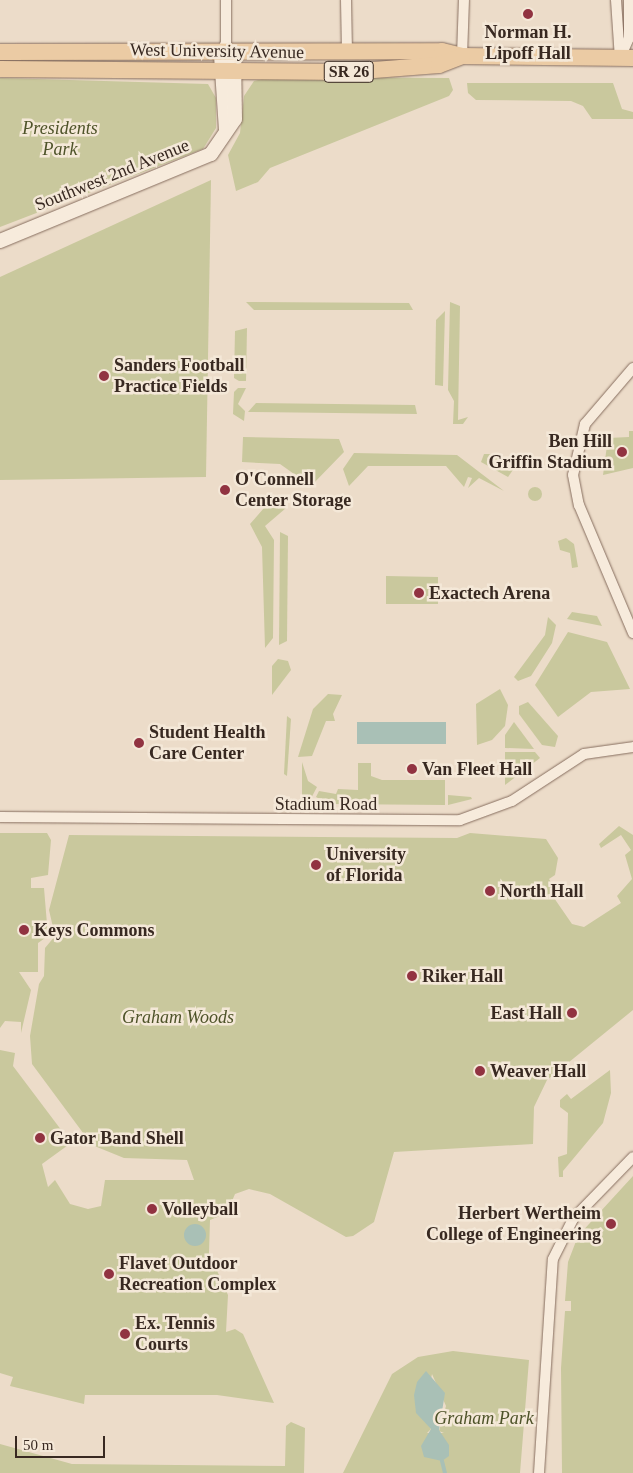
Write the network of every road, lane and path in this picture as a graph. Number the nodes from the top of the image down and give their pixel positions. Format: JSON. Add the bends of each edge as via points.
{"nodes":[{"id":1,"x":226,"y":0,"type":"edge"},
{"id":2,"x":346,"y":0,"type":"edge"},
{"id":3,"x":464,"y":0,"type":"edge"},
{"id":4,"x":616,"y":0,"type":"edge"},
{"id":5,"x":629,"y":0,"type":"edge"},
{"id":6,"x":0,"y":52,"type":"edge"},
{"id":7,"x":347,"y":53,"type":"junction"},
{"id":8,"x":462,"y":56,"type":"junction"},
{"id":9,"x":227,"y":58,"type":"junction"},
{"id":10,"x":626,"y":58,"type":"edge"},
{"id":11,"x":0,"y":69,"type":"edge"},
{"id":12,"x":0,"y":241,"type":"edge"},
{"id":13,"x":633,"y":368,"type":"edge"},
{"id":14,"x":633,"y":633,"type":"edge"},
{"id":15,"x":633,"y":747,"type":"edge"},
{"id":16,"x":0,"y":817,"type":"edge"},
{"id":17,"x":633,"y":1157,"type":"edge"},
{"id":18,"x":539,"y":1473,"type":"edge"}],
"edges":[{"from":1,"to":9,"type":"street"},
{"from":2,"to":7,"type":"street"},
{"from":3,"to":8,"type":"street"},
{"from":4,"to":10,"type":"street"},
{"from":5,"to":10,"type":"street"},
{"from":6,"to":9,"type":"main road","name":"West University Avenue","number":"SR 26"},
{"from":7,"to":8,"type":"main road","name":"West University Avenue","number":"SR 26","via":[[442,51]]},
{"from":7,"to":9,"type":"main road","name":"West University Avenue","number":"SR 26"},
{"from":8,"to":9,"type":"main road","name":"West University Avenue","number":"SR 26","via":[[439,65],[348,72]]},
{"from":8,"to":10,"type":"main road","name":"West University Avenue","number":"SR 26"},
{"from":9,"to":11,"type":"main road","name":"West University Avenue","number":"SR 26"},
{"from":9,"to":12,"type":"main road","name":"Southwest 2nd Avenue","via":[[226,130],[221,143],[206,157]]},
{"from":13,"to":14,"type":"street","via":[[586,424],[573,475],[579,505]]},
{"from":15,"to":16,"type":"street","name":"Stadium Road","via":[[584,754],[512,801],[460,820]]},
{"from":17,"to":18,"type":"street","via":[[573,1220],[553,1259]]}]}
